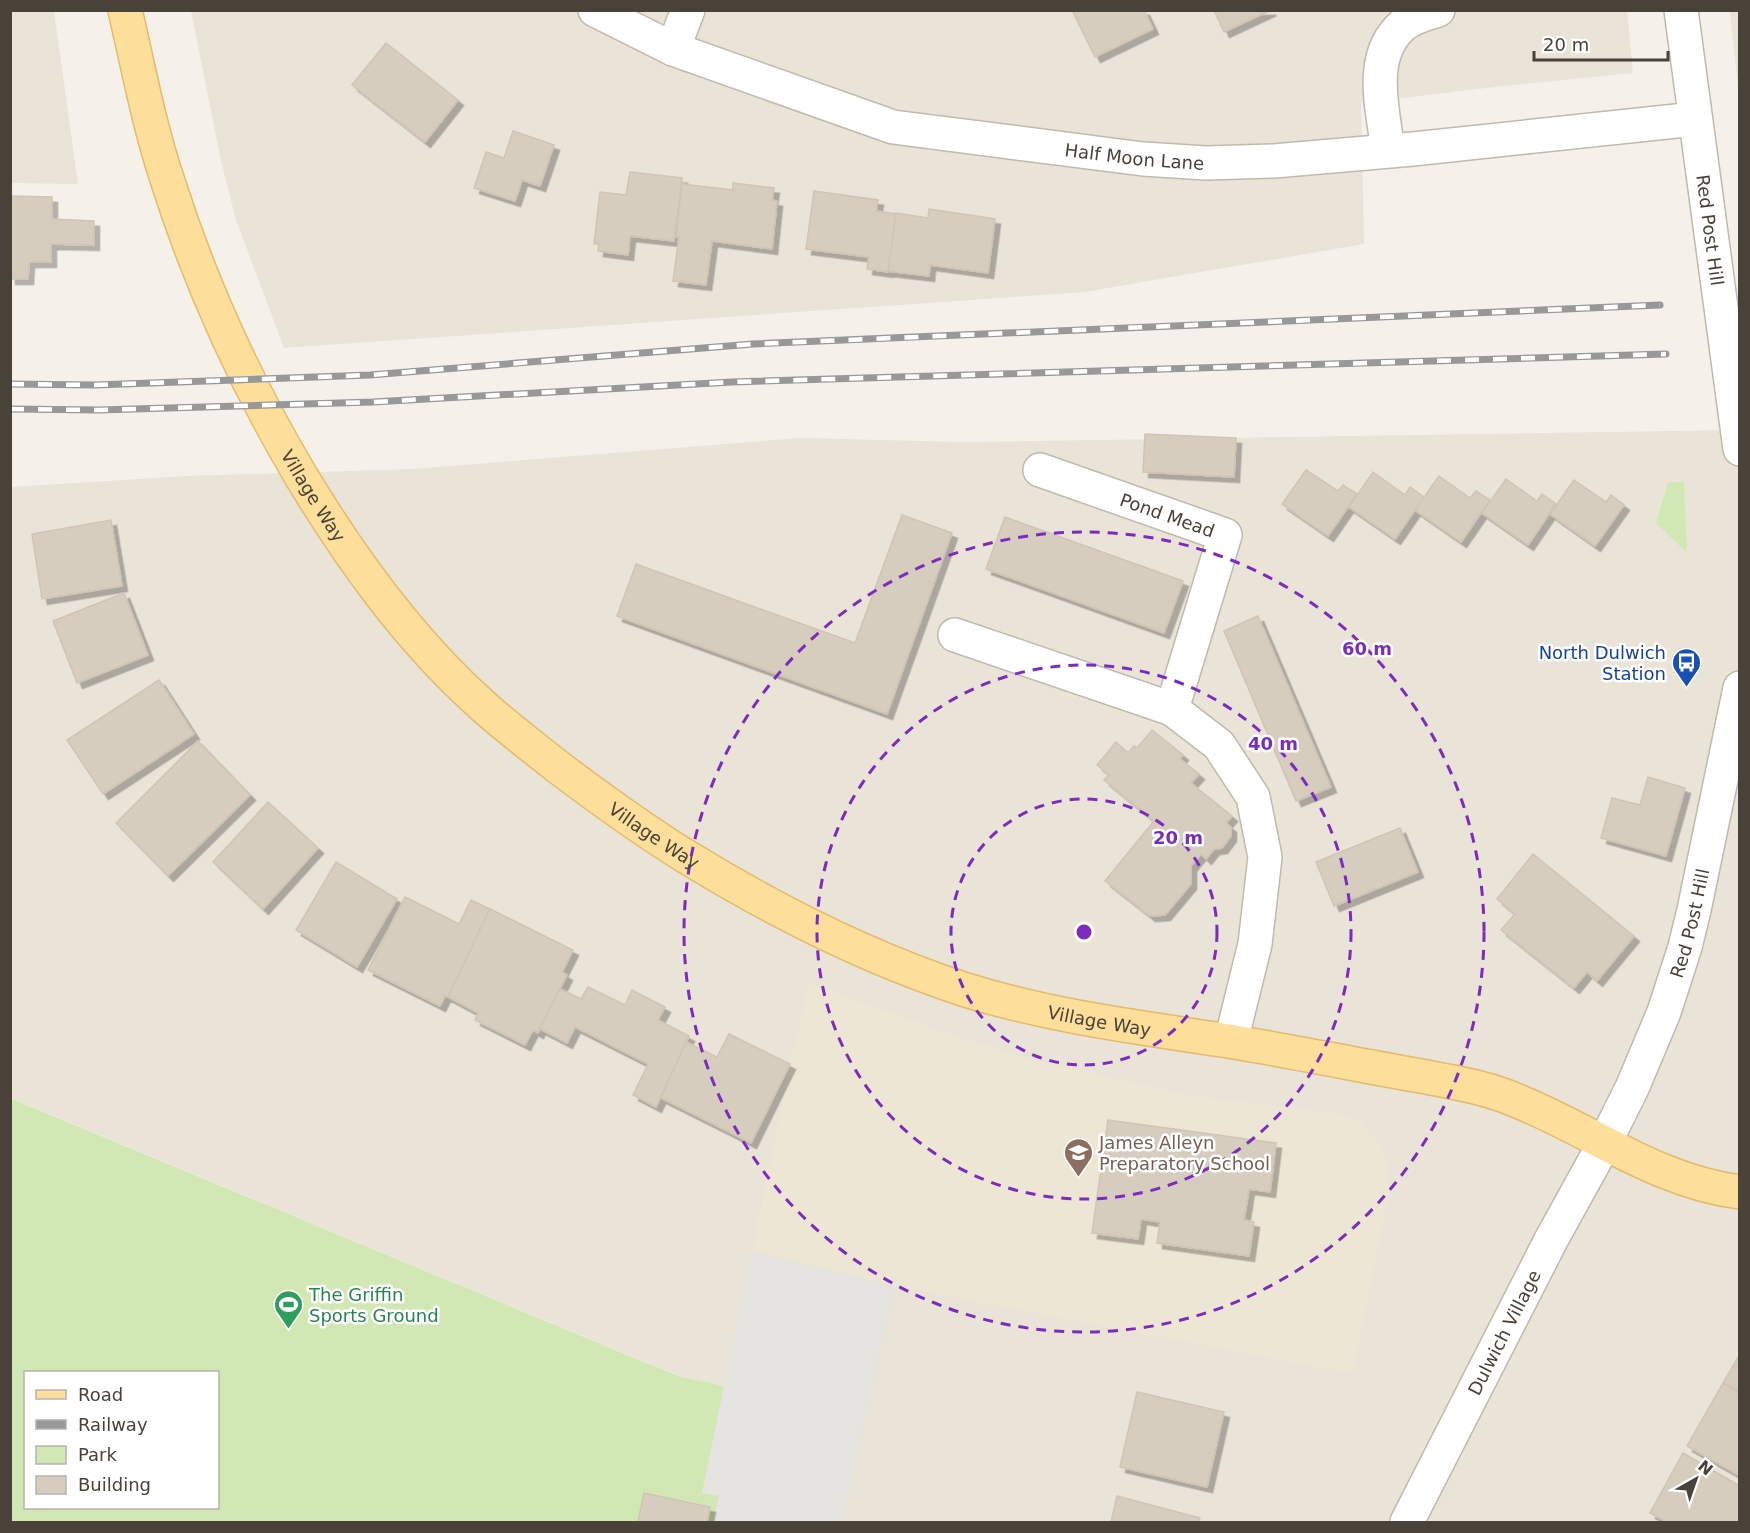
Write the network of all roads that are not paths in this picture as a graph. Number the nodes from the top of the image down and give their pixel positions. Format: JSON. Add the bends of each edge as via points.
{"nodes":[{"id":1,"x":125,"y":10,"type":"edge"},
{"id":2,"x":595,"y":10,"type":"edge"},
{"id":3,"x":688,"y":10,"type":"edge"},
{"id":4,"x":1438,"y":10,"type":"edge"},
{"id":5,"x":1681,"y":10,"type":"edge"},
{"id":6,"x":673,"y":48,"type":"junction"},
{"id":7,"x":1695,"y":119,"type":"junction"},
{"id":8,"x":1388,"y":150,"type":"junction"},
{"id":9,"x":1740,"y":449,"type":"edge"},
{"id":10,"x":1040,"y":470,"type":"dead end"},
{"id":11,"x":955,"y":635,"type":"dead end"},
{"id":12,"x":1740,"y":688,"type":"edge"},
{"id":13,"x":1172,"y":709,"type":"junction"},
{"id":14,"x":1231,"y":1041,"type":"junction"},
{"id":15,"x":1604,"y":1144,"type":"junction"},
{"id":16,"x":1740,"y":1192,"type":"edge"},
{"id":17,"x":1407,"y":1522,"type":"edge"}],
"edges":[{"from":1,"to":14,"type":"main road","name":"Village Way","via":[[165,174],[190,248],[237,360],[286,451],[360,568],[440,664],[482,705],[656,837],[713,873],[838,939],[970,991],[1047,1011]]},
{"from":2,"to":6,"type":"street","name":"Half Moon Lane"},
{"from":3,"to":6,"type":"street"},
{"from":4,"to":8,"type":"street","via":[[1402,26],[1382,59],[1381,91]]},
{"from":5,"to":7,"type":"street","name":"Red Post Hill"},
{"from":6,"to":8,"type":"street","name":"Half Moon Lane","via":[[893,127],[1143,159],[1206,163]]},
{"from":7,"to":8,"type":"street","name":"Half Moon Lane"},
{"from":7,"to":9,"type":"street","name":"Red Post Hill"},
{"from":10,"to":13,"type":"street","name":"Pond Mead","via":[[1225,535]]},
{"from":11,"to":13,"type":"street"},
{"from":12,"to":15,"type":"street","name":"Red Post Hill","via":[[1685,947],[1651,1045]]},
{"from":13,"to":14,"type":"street","via":[[1219,745],[1253,797],[1265,857],[1255,944]]},
{"from":14,"to":15,"type":"main road","name":"Village Way","via":[[1489,1091],[1516,1100]]},
{"from":15,"to":16,"type":"main road","name":"Village Way","via":[[1696,1184]]},
{"from":15,"to":17,"type":"street","name":"Dulwich Village"}]}
